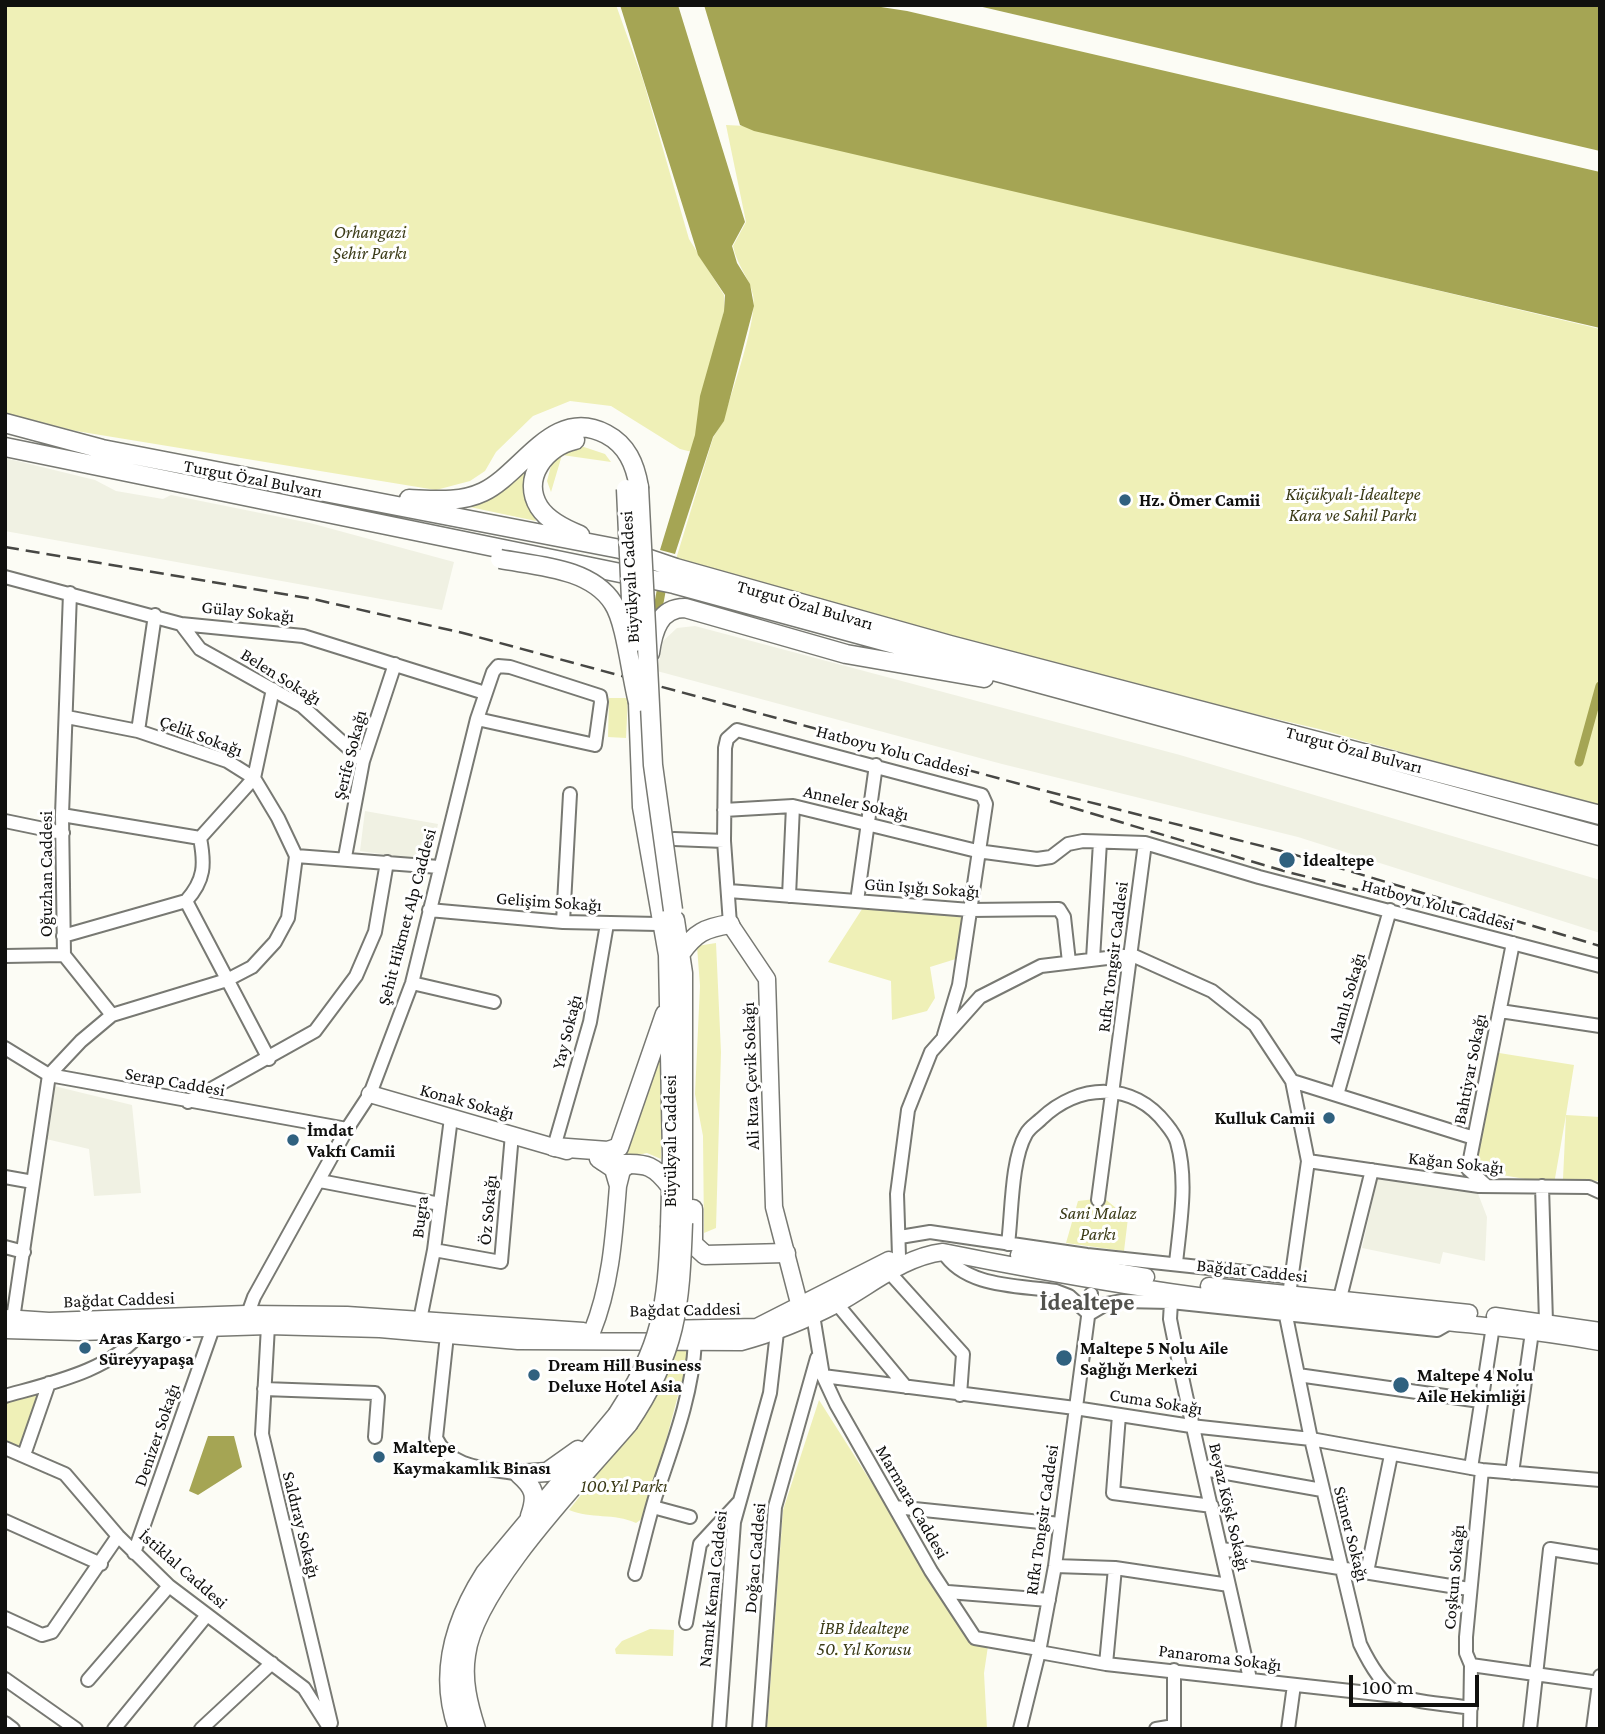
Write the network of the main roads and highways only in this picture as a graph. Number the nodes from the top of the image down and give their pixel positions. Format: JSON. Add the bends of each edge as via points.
{"nodes":[{"id":1,"x":5,"y":423,"type":"edge"},
{"id":2,"x":5,"y":447,"type":"edge"},
{"id":3,"x":632,"y":488,"type":"junction"},
{"id":4,"x":369,"y":500,"type":"junction"},
{"id":5,"x":321,"y":510,"type":"junction"},
{"id":6,"x":620,"y":549,"type":"junction"},
{"id":7,"x":675,"y":576,"type":"junction"},
{"id":8,"x":649,"y":660,"type":"junction"},
{"id":9,"x":1045,"y":685,"type":"junction"},
{"id":10,"x":638,"y":702,"type":"junction"},
{"id":11,"x":1600,"y":815,"type":"edge"},
{"id":12,"x":1600,"y":836,"type":"edge"},
{"id":13,"x":667,"y":909,"type":"junction"},
{"id":14,"x":730,"y":924,"type":"joint"},
{"id":15,"x":681,"y":953,"type":"junction"},
{"id":16,"x":669,"y":1000,"type":"junction"},
{"id":17,"x":370,"y":1094,"type":"road end"},
{"id":18,"x":684,"y":1095,"type":"junction"},
{"id":19,"x":554,"y":1147,"type":"junction"},
{"id":20,"x":603,"y":1161,"type":"junction"},
{"id":21,"x":629,"y":1164,"type":"junction"},
{"id":22,"x":618,"y":1186,"type":"junction"},
{"id":23,"x":670,"y":1186,"type":"junction"},
{"id":24,"x":676,"y":1224,"type":"junction"},
{"id":25,"x":786,"y":1253,"type":"junction"},
{"id":26,"x":1288,"y":1306,"type":"junction"},
{"id":27,"x":807,"y":1311,"type":"junction"},
{"id":28,"x":1426,"y":1314,"type":"junction"},
{"id":29,"x":245,"y":1320,"type":"junction"},
{"id":30,"x":8,"y":1323,"type":"edge"},
{"id":31,"x":1600,"y":1331,"type":"edge"},
{"id":32,"x":592,"y":1332,"type":"junction"},
{"id":33,"x":1600,"y":1342,"type":"edge"},
{"id":34,"x":623,"y":1419,"type":"junction"},
{"id":35,"x":527,"y":1524,"type":"junction"},
{"id":36,"x":458,"y":1729,"type":"edge"},
{"id":37,"x":476,"y":1729,"type":"edge"}],
"edges":[{"from":1,"to":4,"type":"highway","name":"Turgut Özal Bulvarı","via":[[102,449]]},
{"from":2,"to":5,"type":"highway","name":"Turgut Özal Bulvarı"},
{"from":3,"to":4,"type":"highway","via":[[632,462],[618,442],[597,430],[576,428],[546,439],[506,477],[481,493],[452,500]]},
{"from":3,"to":6,"type":"highway","via":[[617,458],[601,444],[582,440],[554,449],[534,478],[535,498],[553,522]]},
{"from":3,"to":8,"type":"highway","name":"Büyükyalı Caddesi","bridge":true},
{"from":3,"to":10,"type":"highway","name":"Büyükyalı Caddesi","bridge":true},
{"from":4,"to":6,"type":"highway","name":"Turgut Özal Bulvarı"},
{"from":5,"to":7,"type":"highway","name":"Turgut Özal Bulvarı","via":[[649,579]]},
{"from":5,"to":10,"type":"highway","bridge":true,"via":[[416,539],[586,579],[614,603]]},
{"from":6,"to":7,"type":"highway","name":"Turgut Özal Bulvarı","via":[[653,561]]},
{"from":7,"to":9,"type":"highway","name":"Turgut Özal Bulvarı"},
{"from":7,"to":11,"type":"highway","name":"Turgut Özal Bulvarı"},
{"from":8,"to":9,"type":"highway","via":[[657,625],[677,608],[846,654],[945,673]]},
{"from":8,"to":13,"type":"highway","name":"Büyükyalı Caddesi","bridge":true},
{"from":9,"to":12,"type":"highway","name":"Turgut Özal Bulvarı"},
{"from":10,"to":13,"type":"highway","name":"Büyükyalı Caddesi","via":[[642,807]]},
{"from":13,"to":15,"type":"highway","name":"Büyükyalı Caddesi"},
{"from":13,"to":16,"type":"highway","name":"Büyükyalı Caddesi"},
{"from":14,"to":15,"type":"highway","via":[[706,928],[693,936]]},
{"from":14,"to":25,"type":"main road","name":"Ali Rıza Çevik Sokağı","via":[[767,979],[774,1207]]},
{"from":15,"to":18,"type":"highway","name":"Büyükyalı Caddesi"},
{"from":16,"to":19,"type":"highway","via":[[619,1147],[608,1151]]},
{"from":16,"to":23,"type":"highway","name":"Büyükyalı Caddesi"},
{"from":17,"to":19,"type":"main road","name":"Konak Sokağı"},
{"from":18,"to":24,"type":"highway","name":"Büyükyalı Caddesi"},
{"from":18,"to":25,"type":"highway","via":[[695,1149],[693,1244],[710,1257]]},
{"from":19,"to":20,"type":"main road","name":"Konak Sokağı"},
{"from":20,"to":21,"type":"highway"},
{"from":20,"to":22,"type":"main road","via":[[615,1173]]},
{"from":21,"to":22,"type":"main road","via":[[622,1170]]},
{"from":21,"to":23,"type":"highway","via":[[648,1164]]},
{"from":22,"to":32,"type":"main road","via":[[612,1261]]},
{"from":23,"to":24,"type":"highway","name":"Büyükyalı Caddesi"},
{"from":24,"to":34,"type":"highway","name":"Büyükyalı Caddesi","bridge":true,"via":[[663,1321]]},
{"from":25,"to":27,"type":"main road","name":"Ali Rıza Çevik Sokağı"},
{"from":26,"to":27,"type":"main road","name":"Bağdat Caddesi","via":[[1084,1278],[943,1252],[918,1257],[837,1304]]},
{"from":26,"to":27,"type":"main road","name":"Bağdat Caddesi","via":[[1174,1282],[929,1244],[899,1256]]},
{"from":26,"to":28,"type":"main road","name":"Bağdat Caddesi"},
{"from":26,"to":28,"type":"main road","name":"Bağdat Caddesi","via":[[1340,1298]]},
{"from":27,"to":29,"type":"main road","name":"Bağdat Caddesi","via":[[776,1332],[741,1342],[518,1341],[380,1329],[268,1326]]},
{"from":27,"to":32,"type":"main road","name":"Bağdat Caddesi","via":[[757,1327]]},
{"from":28,"to":31,"type":"main road","name":"Bağdat Caddesi","via":[[1546,1322]]},
{"from":28,"to":33,"type":"main road","name":"Bağdat Caddesi","via":[[1451,1322]]},
{"from":29,"to":30,"type":"main road","name":"Bağdat Caddesi"},
{"from":29,"to":30,"type":"main road","name":"Bağdat Caddesi","via":[[213,1328],[142,1331]]},
{"from":29,"to":32,"type":"main road","name":"Bağdat Caddesi","via":[[347,1315]]},
{"from":34,"to":35,"type":"highway","name":"Büyükyalı Caddesi"},
{"from":34,"to":35,"type":"highway","via":[[554,1469],[519,1474],[535,1495]]},
{"from":34,"to":37,"type":"highway","name":"Büyükyalı Caddesi","via":[[476,1616],[465,1673],[466,1697]]},
{"from":35,"to":36,"type":"highway","name":"Büyükyalı Caddesi","via":[[485,1573],[458,1619],[450,1682]]}]}
